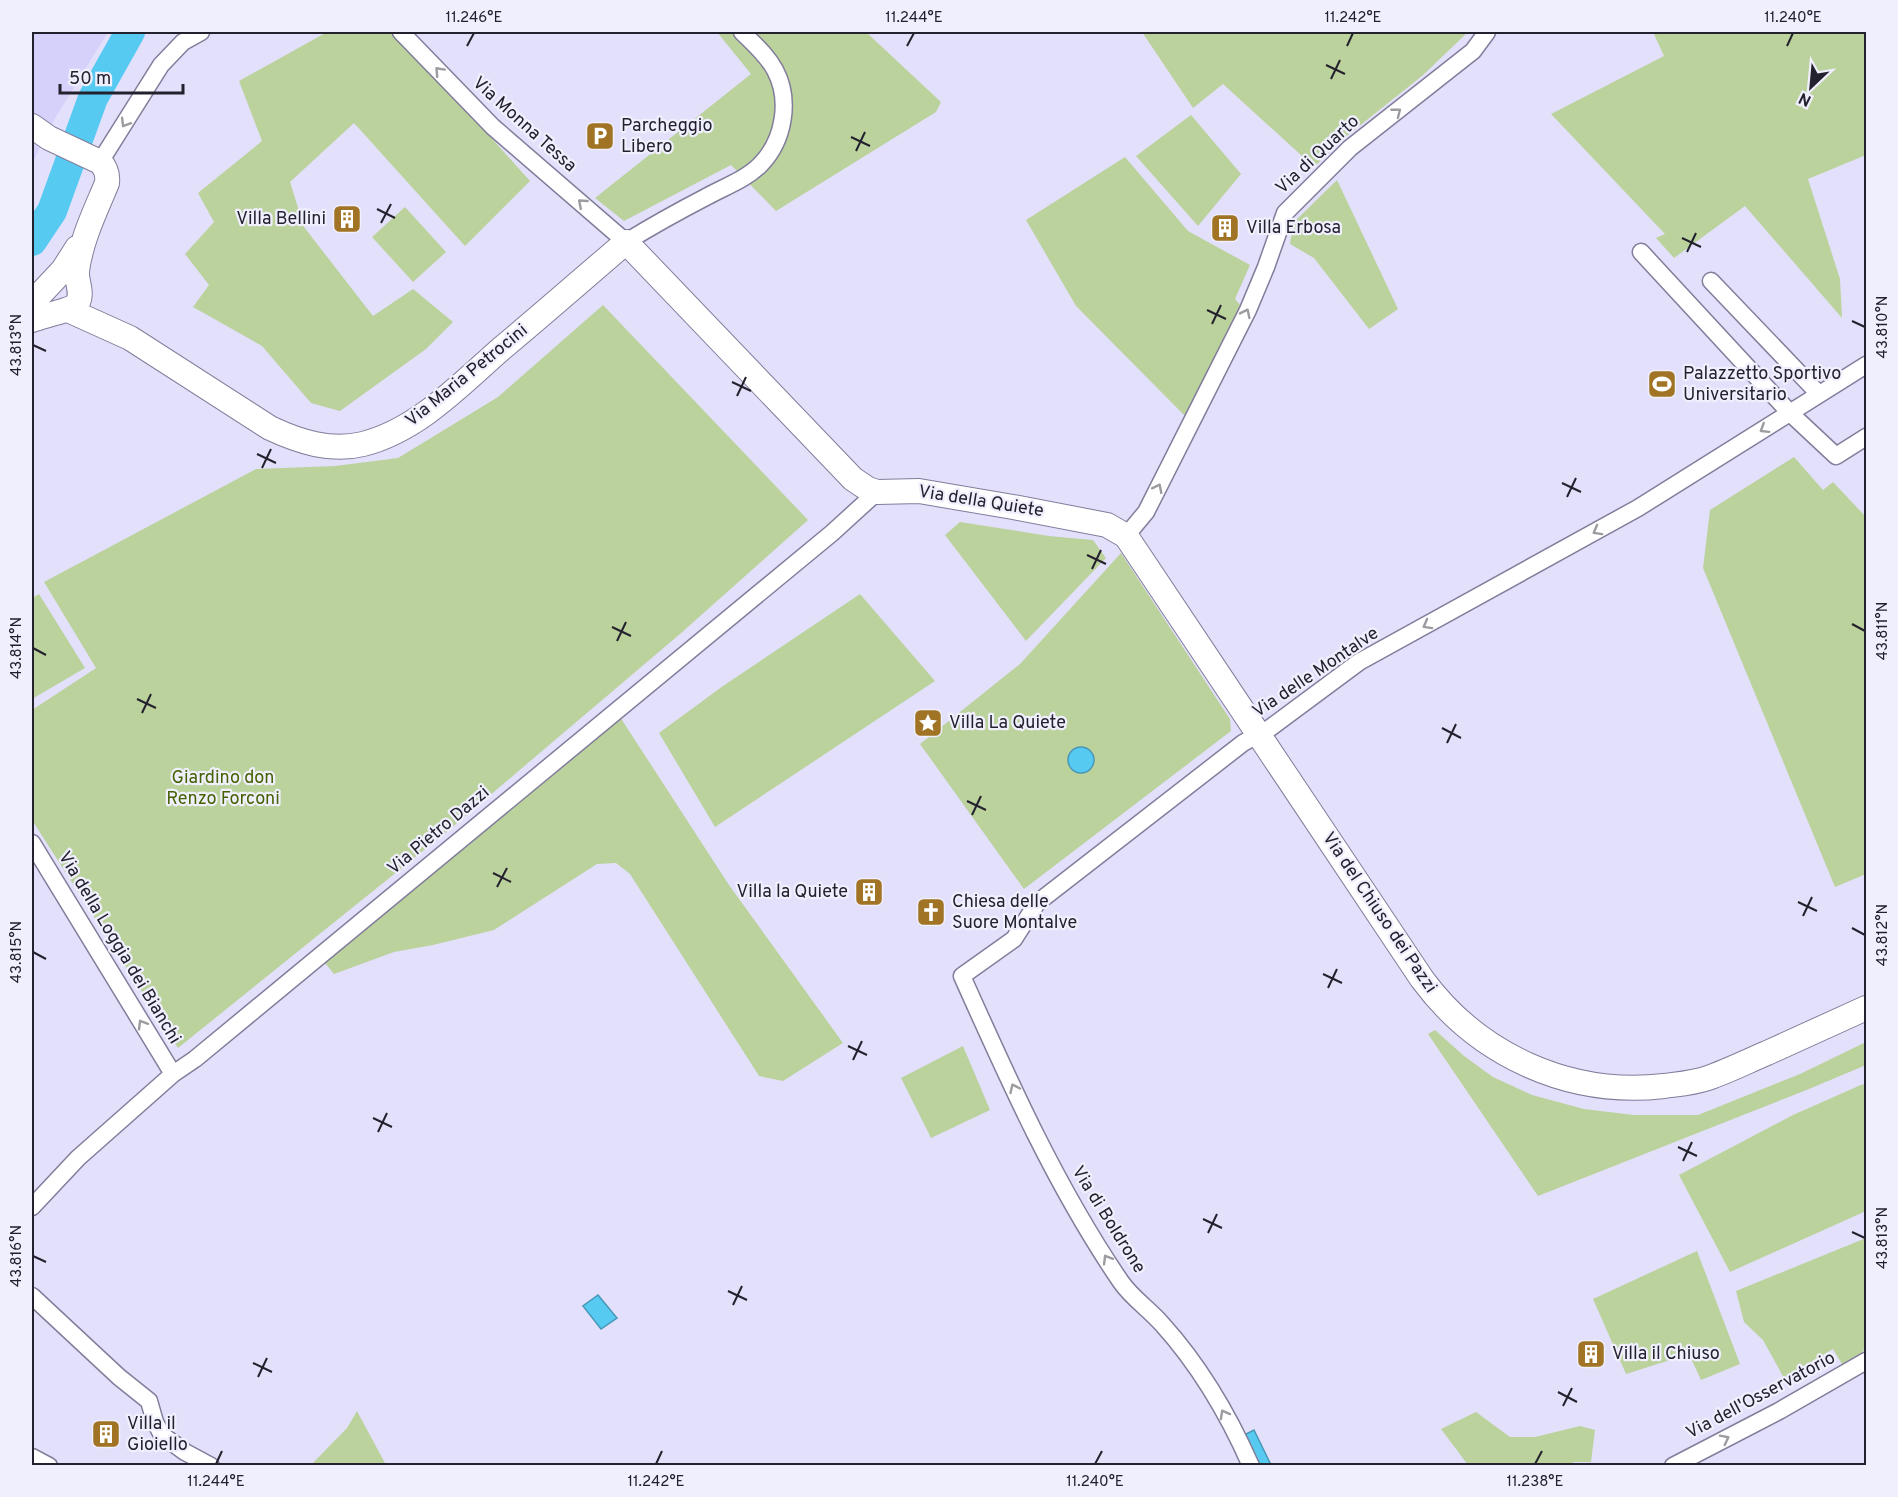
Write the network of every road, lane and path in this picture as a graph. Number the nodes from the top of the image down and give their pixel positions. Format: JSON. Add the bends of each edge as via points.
{"nodes":[{"id":1,"x":201,"y":32,"type":"edge"},
{"id":2,"x":401,"y":32,"type":"edge"},
{"id":3,"x":742,"y":32,"type":"edge"},
{"id":4,"x":1487,"y":32,"type":"edge"},
{"id":5,"x":40,"y":132,"type":"edge"},
{"id":6,"x":97,"y":160,"type":"junction"},
{"id":7,"x":626,"y":242,"type":"junction"},
{"id":8,"x":1641,"y":252,"type":"dead end"},
{"id":9,"x":1711,"y":281,"type":"dead end"},
{"id":10,"x":65,"y":293,"type":"junction"},
{"id":11,"x":32,"y":303,"type":"edge"},
{"id":12,"x":32,"y":320,"type":"edge"},
{"id":13,"x":1866,"y":365,"type":"edge"},
{"id":14,"x":1819,"y":394,"type":"junction"},
{"id":15,"x":1790,"y":413,"type":"junction"},
{"id":16,"x":1866,"y":437,"type":"edge"},
{"id":17,"x":877,"y":492,"type":"junction"},
{"id":18,"x":1126,"y":536,"type":"junction"},
{"id":19,"x":1258,"y":735,"type":"junction"},
{"id":20,"x":32,"y":843,"type":"edge"},
{"id":21,"x":962,"y":976,"type":"joint"},
{"id":22,"x":1866,"y":1008,"type":"edge"},
{"id":23,"x":172,"y":1074,"type":"junction"},
{"id":24,"x":32,"y":1207,"type":"edge"},
{"id":25,"x":32,"y":1296,"type":"edge"},
{"id":26,"x":1866,"y":1361,"type":"edge"},
{"id":27,"x":32,"y":1457,"type":"edge"},
{"id":28,"x":50,"y":1466,"type":"edge"},
{"id":29,"x":211,"y":1466,"type":"edge"},
{"id":30,"x":1251,"y":1466,"type":"edge"},
{"id":31,"x":1673,"y":1466,"type":"edge"}],
"edges":[{"from":1,"to":6,"type":"street","one_way":true,"via":[[183,42],[161,65]]},
{"from":7,"to":2,"type":"street","name":"Via Monna Tessa","one_way":true,"via":[[493,127]]},
{"from":3,"to":7,"type":"street","via":[[771,64],[782,87],[783,120],[774,145],[761,164],[746,176]]},
{"from":18,"to":4,"type":"street","name":"Via di Quarto","one_way":true,"via":[[1146,512],[1248,310],[1285,213],[1350,148],[1473,51]]},
{"from":5,"to":6,"type":"main road"},
{"from":6,"to":10,"type":"main road","via":[[106,169],[107,180]]},
{"from":7,"to":10,"type":"main road","name":"Via Maria Petrocini","via":[[429,411],[391,434],[363,444],[326,446],[290,438],[270,428],[130,338],[95,309]]},
{"from":7,"to":17,"type":"main road","via":[[853,479]]},
{"from":8,"to":15,"type":"street"},
{"from":9,"to":14,"type":"street"},
{"from":10,"to":11,"type":"main road"},
{"from":10,"to":12,"type":"main road"},
{"from":13,"to":14,"type":"street","name":"Via delle Montalve"},
{"from":14,"to":15,"type":"street","name":"Via delle Montalve"},
{"from":15,"to":16,"type":"street","via":[[1836,456]]},
{"from":15,"to":19,"type":"street","name":"Via delle Montalve","one_way":true,"via":[[1638,508],[1359,663]]},
{"from":17,"to":18,"type":"main road","name":"Via della Quiete","via":[[919,491],[1002,505],[1107,525]]},
{"from":17,"to":23,"type":"street","name":"Via Pietro Dazzi","via":[[195,1059]]},
{"from":18,"to":19,"type":"main road"},
{"from":19,"to":21,"type":"street","name":"Via delle Montalve","via":[[1037,903],[1014,939]]},
{"from":19,"to":22,"type":"main road","name":"Via del Chiuso dei Pazzi","via":[[1433,994],[1481,1039],[1521,1063],[1566,1080],[1594,1085],[1622,1088],[1681,1084],[1724,1072]]},
{"from":23,"to":20,"type":"street","name":"Via della Loggia dei Bianchi","one_way":true},
{"from":30,"to":21,"type":"street","name":"Via di Boldrone","one_way":true,"via":[[1206,1381],[1163,1324],[1122,1284],[1041,1149]]},
{"from":23,"to":24,"type":"street","name":"Via Pietro Dazzi","via":[[78,1158]]},
{"from":25,"to":29,"type":"street","via":[[149,1401],[162,1435]]},
{"from":31,"to":26,"type":"street","name":"Via dell'Osservatorio","one_way":true},
{"from":27,"to":28,"type":"street"}]}
